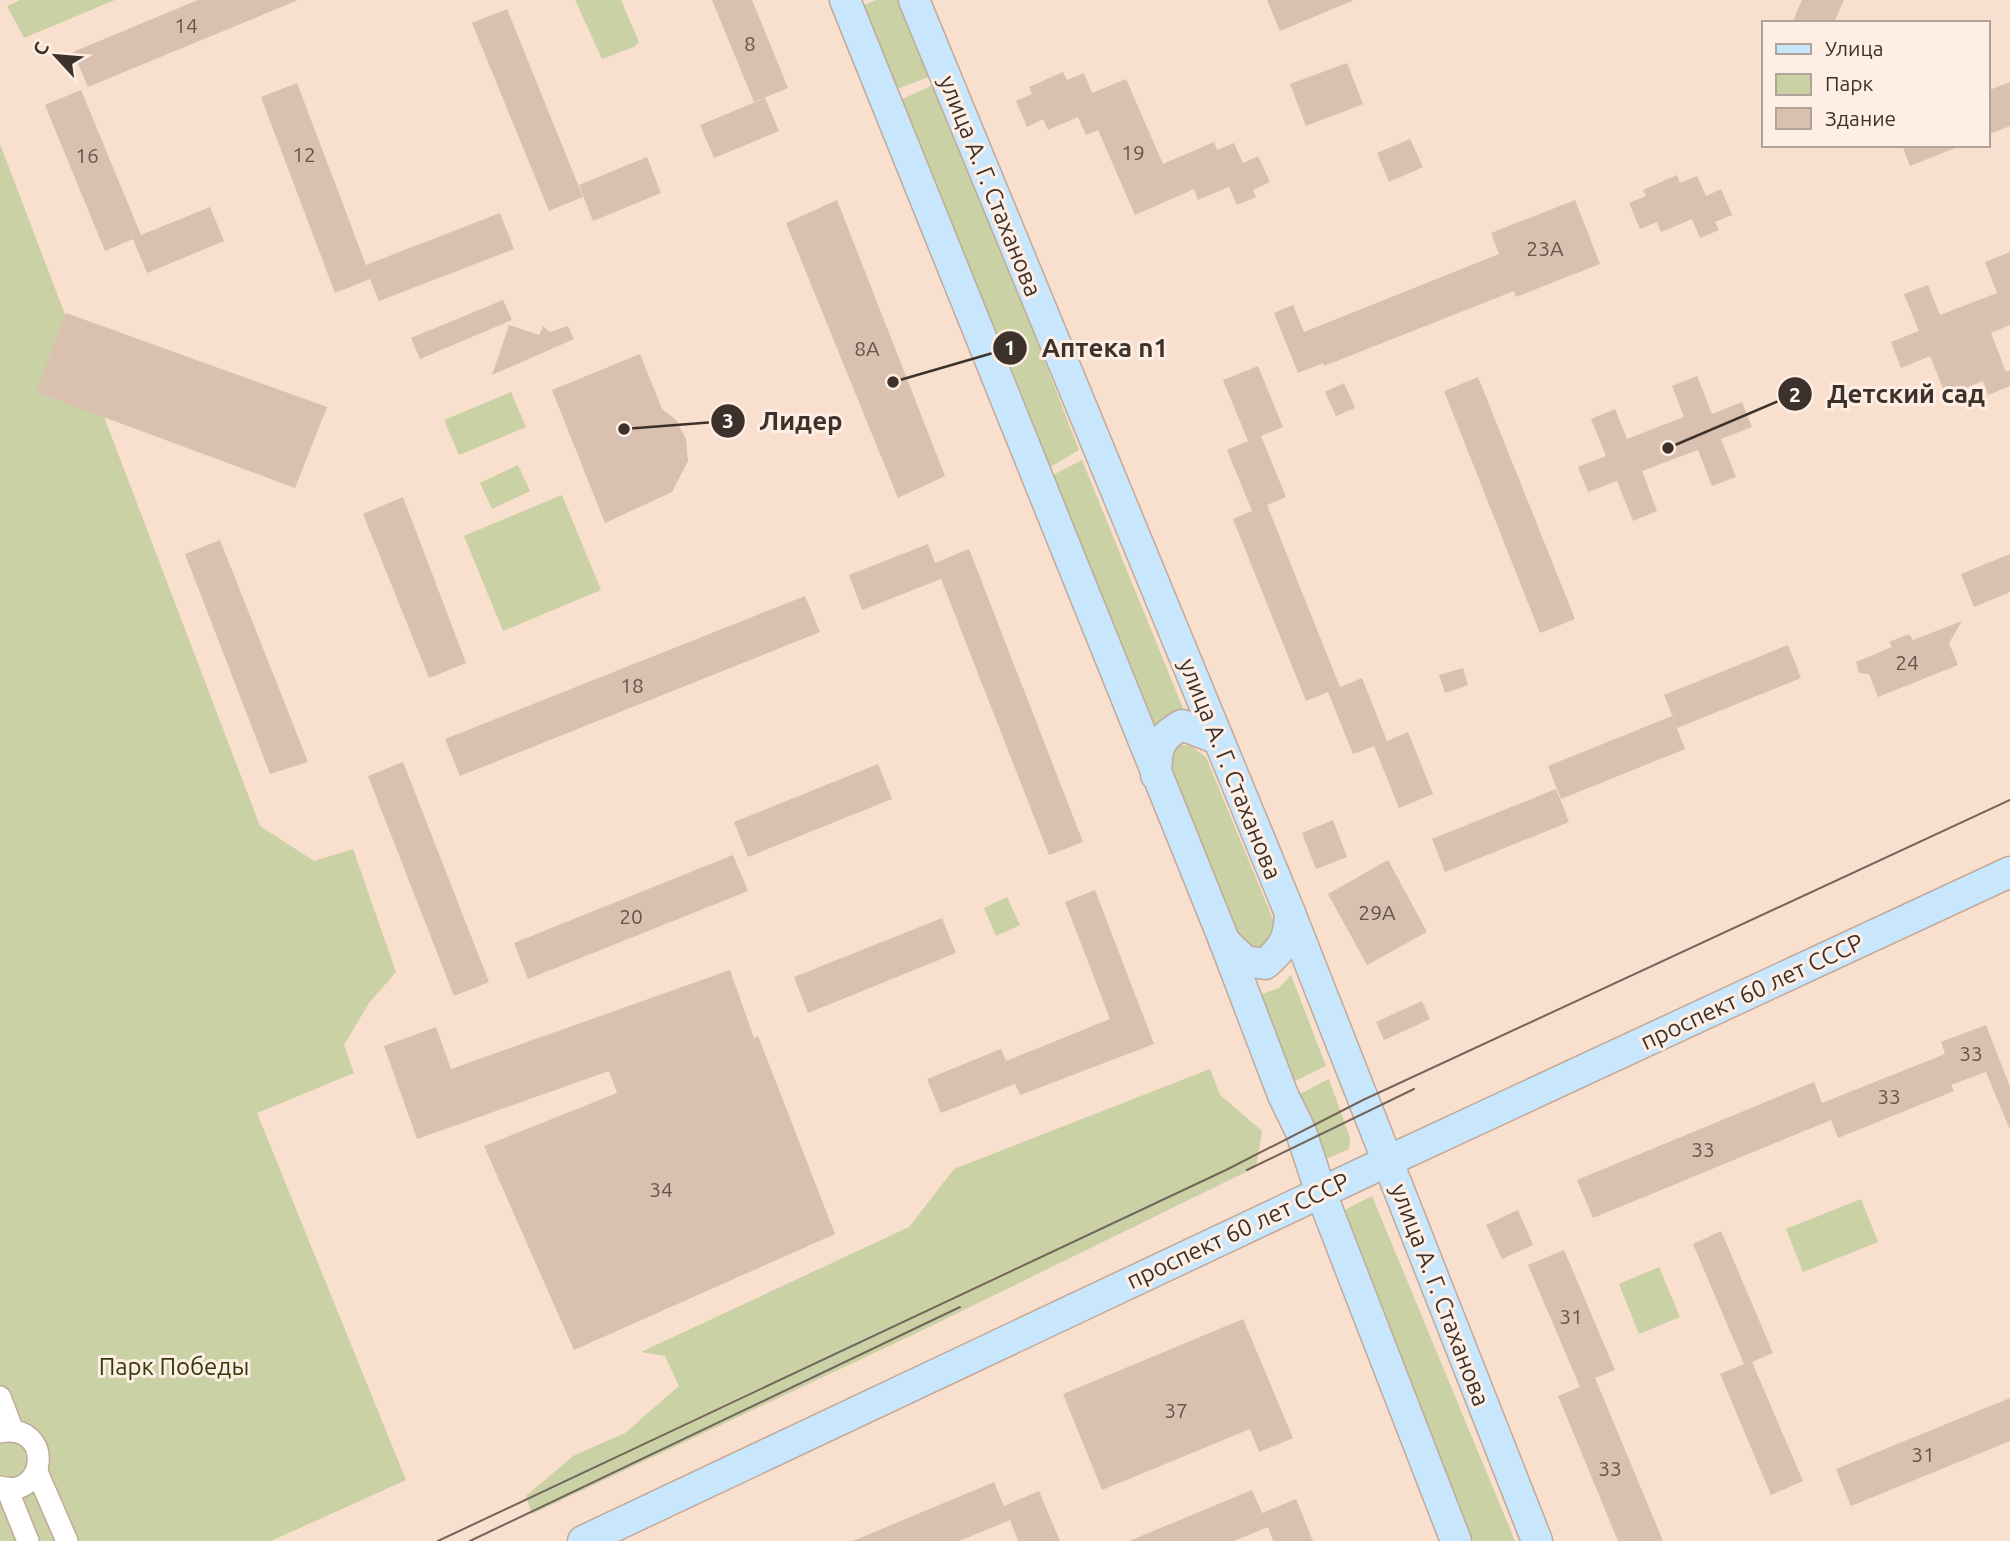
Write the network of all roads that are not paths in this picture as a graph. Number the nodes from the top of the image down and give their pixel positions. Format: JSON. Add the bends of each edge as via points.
{"nodes":[{"id":1,"x":845,"y":0,"type":"edge"},
{"id":2,"x":914,"y":0,"type":"edge"},
{"id":3,"x":1218,"y":739,"type":"junction"},
{"id":4,"x":1156,"y":775,"type":"junction"},
{"id":5,"x":2010,"y":872,"type":"edge"},
{"id":6,"x":1290,"y":913,"type":"junction"},
{"id":7,"x":1224,"y":940,"type":"junction"},
{"id":8,"x":1388,"y":1161,"type":"junction"},
{"id":9,"x":1321,"y":1193,"type":"junction"},
{"id":10,"x":0,"y":1397,"type":"edge"},
{"id":11,"x":7,"y":1431,"type":"edge"},
{"id":12,"x":37,"y":1472,"type":"junction"},
{"id":13,"x":3,"y":1488,"type":"edge"},
{"id":14,"x":27,"y":1541,"type":"edge"},
{"id":15,"x":67,"y":1541,"type":"edge"},
{"id":16,"x":583,"y":1541,"type":"edge"},
{"id":17,"x":1456,"y":1541,"type":"edge"},
{"id":18,"x":1537,"y":1541,"type":"edge"}],
"edges":[{"from":1,"to":4,"type":"main road"},
{"from":2,"to":3,"type":"main road","name":"улица А. Г. Стаханова"},
{"from":3,"to":4,"type":"main road","via":[[1182,726],[1166,734],[1157,750]]},
{"from":3,"to":6,"type":"main road","name":"улица А. Г. Стаханова"},
{"from":4,"to":7,"type":"main road"},
{"from":5,"to":8,"type":"main road","name":"проспект 60 лет СССР"},
{"from":6,"to":7,"type":"main road","via":[[1283,950],[1265,964],[1245,961]]},
{"from":6,"to":8,"type":"main road","name":"улица А. Г. Стаханова"},
{"from":7,"to":9,"type":"main road"},
{"from":8,"to":9,"type":"main road","name":"проспект 60 лет СССР"},
{"from":8,"to":18,"type":"main road","name":"улица А. Г. Стаханова"},
{"from":9,"to":16,"type":"main road","name":"проспект 60 лет СССР"},
{"from":9,"to":17,"type":"main road"},
{"from":10,"to":11,"type":"street"},
{"from":11,"to":12,"type":"street","via":[[28,1436],[34,1443]]},
{"from":12,"to":13,"type":"street","via":[[23,1486]]},
{"from":12,"to":15,"type":"street"},
{"from":13,"to":14,"type":"street"}]}
